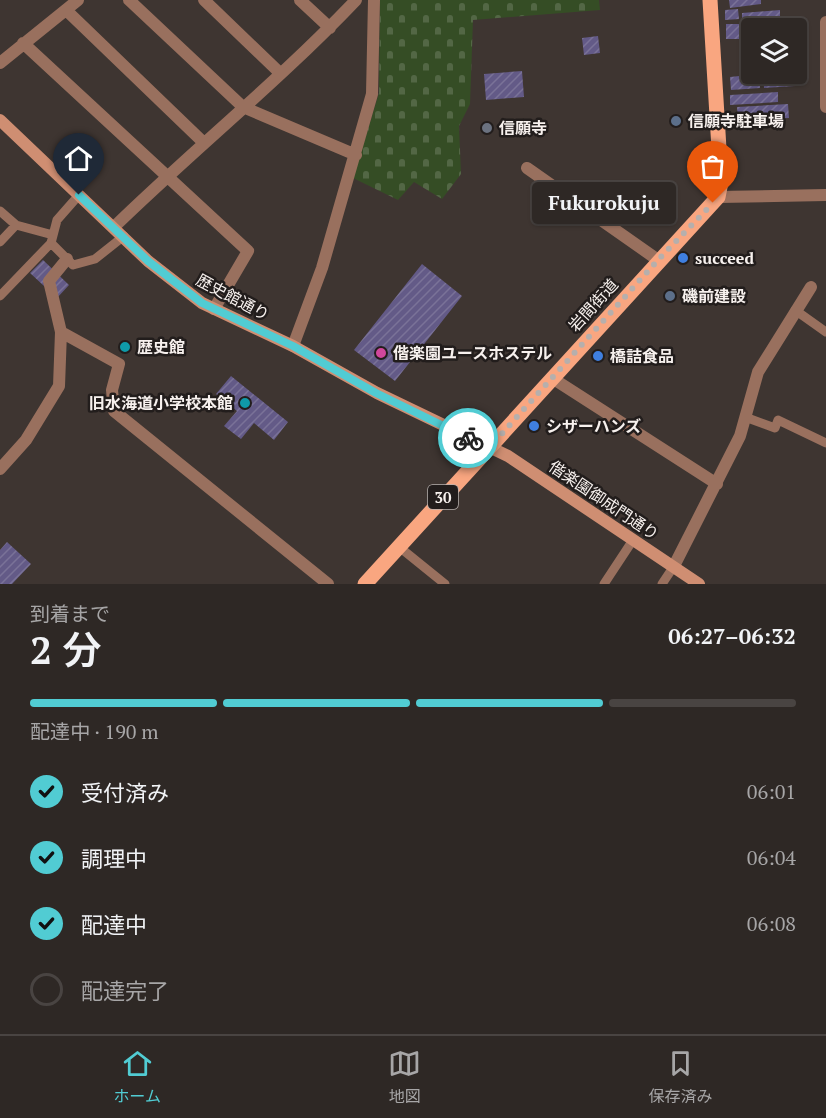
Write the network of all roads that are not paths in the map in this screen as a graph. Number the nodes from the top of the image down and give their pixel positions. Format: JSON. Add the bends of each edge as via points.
{"nodes":[{"id":1,"x":78,"y":0,"type":"edge"},
{"id":2,"x":129,"y":0,"type":"edge"},
{"id":3,"x":204,"y":0,"type":"edge"},
{"id":4,"x":300,"y":0,"type":"edge"},
{"id":5,"x":356,"y":0,"type":"edge"},
{"id":6,"x":374,"y":0,"type":"edge"},
{"id":7,"x":710,"y":0,"type":"edge"},
{"id":8,"x":66,"y":10,"type":"junction"},
{"id":9,"x":826,"y":22,"type":"edge"},
{"id":10,"x":330,"y":28,"type":"junction"},
{"id":11,"x":23,"y":44,"type":"junction"},
{"id":12,"x":0,"y":63,"type":"edge"},
{"id":13,"x":280,"y":73,"type":"junction"},
{"id":14,"x":243,"y":107,"type":"junction"},
{"id":15,"x":826,"y":107,"type":"edge"},
{"id":16,"x":0,"y":120,"type":"edge"},
{"id":17,"x":203,"y":142,"type":"junction"},
{"id":18,"x":356,"y":155,"type":"junction"},
{"id":19,"x":527,"y":168,"type":"dead end"},
{"id":20,"x":166,"y":176,"type":"junction"},
{"id":21,"x":79,"y":195,"type":"junction"},
{"id":22,"x":826,"y":195,"type":"edge"},
{"id":23,"x":718,"y":196,"type":"junction"},
{"id":24,"x":0,"y":211,"type":"edge"},
{"id":25,"x":16,"y":225,"type":"junction"},
{"id":26,"x":114,"y":227,"type":"junction"},
{"id":27,"x":123,"y":236,"type":"junction"},
{"id":28,"x":52,"y":239,"type":"junction"},
{"id":29,"x":0,"y":242,"type":"edge"},
{"id":30,"x":67,"y":259,"type":"junction"},
{"id":31,"x":658,"y":260,"type":"junction"},
{"id":32,"x":810,"y":287,"type":"dead end"},
{"id":33,"x":0,"y":296,"type":"edge"},
{"id":34,"x":214,"y":309,"type":"junction"},
{"id":35,"x":795,"y":310,"type":"junction"},
{"id":36,"x":826,"y":332,"type":"edge"},
{"id":37,"x":61,"y":333,"type":"junction"},
{"id":38,"x":293,"y":346,"type":"junction"},
{"id":39,"x":552,"y":378,"type":"junction"},
{"id":40,"x":745,"y":417,"type":"junction"},
{"id":41,"x":826,"y":443,"type":"edge"},
{"id":42,"x":489,"y":448,"type":"junction"},
{"id":43,"x":0,"y":469,"type":"edge"},
{"id":44,"x":717,"y":484,"type":"junction"},
{"id":45,"x":633,"y":540,"type":"junction"},
{"id":46,"x":398,"y":546,"type":"junction"},
{"id":47,"x":674,"y":566,"type":"junction"},
{"id":48,"x":328,"y":584,"type":"edge"},
{"id":49,"x":365,"y":584,"type":"edge"},
{"id":50,"x":445,"y":584,"type":"edge"},
{"id":51,"x":604,"y":584,"type":"edge"},
{"id":52,"x":662,"y":584,"type":"edge"},
{"id":53,"x":699,"y":584,"type":"edge"}],
"edges":[{"from":1,"to":8,"type":"street"},
{"from":2,"to":14,"type":"street"},
{"from":3,"to":13,"type":"street"},
{"from":4,"to":10,"type":"street"},
{"from":5,"to":10,"type":"street"},
{"from":6,"to":18,"type":"street","via":[[372,94]]},
{"from":7,"to":23,"type":"main road","via":[[721,182]]},
{"from":8,"to":11,"type":"street"},
{"from":8,"to":17,"type":"street"},
{"from":9,"to":15,"type":"street"},
{"from":10,"to":13,"type":"street"},
{"from":11,"to":12,"type":"street"},
{"from":11,"to":20,"type":"street"},
{"from":13,"to":14,"type":"street"},
{"from":14,"to":17,"type":"street"},
{"from":14,"to":18,"type":"street"},
{"from":16,"to":21,"type":"street","name":"歴史館通り"},
{"from":17,"to":20,"type":"street"},
{"from":18,"to":38,"type":"street","via":[[322,268]]},
{"from":19,"to":31,"type":"street"},
{"from":20,"to":26,"type":"street"},
{"from":20,"to":34,"type":"street","via":[[248,250]]},
{"from":21,"to":26,"type":"street","name":"歴史館通り"},
{"from":21,"to":28,"type":"lane","via":[[57,220]]},
{"from":22,"to":23,"type":"street"},
{"from":23,"to":31,"type":"main road","name":"岩間街道","number":"30"},
{"from":24,"to":25,"type":"lane"},
{"from":25,"to":28,"type":"lane"},
{"from":25,"to":29,"type":"lane"},
{"from":26,"to":27,"type":"street","name":"歴史館通り"},
{"from":27,"to":30,"type":"lane","via":[[95,259],[73,265]]},
{"from":27,"to":34,"type":"street","name":"歴史館通り","via":[[170,280]]},
{"from":28,"to":30,"type":"lane"},
{"from":28,"to":33,"type":"lane"},
{"from":30,"to":37,"type":"street","via":[[49,281]]},
{"from":31,"to":39,"type":"main road","name":"岩間街道","number":"30"},
{"from":32,"to":35,"type":"street"},
{"from":34,"to":38,"type":"street","name":"歴史館通り"},
{"from":35,"to":36,"type":"lane"},
{"from":35,"to":40,"type":"street","via":[[758,372]]},
{"from":37,"to":43,"type":"street","via":[[59,386],[26,440]]},
{"from":37,"to":48,"type":"street","via":[[119,364],[112,390],[114,411]]},
{"from":38,"to":42,"type":"street","name":"歴史館通り","via":[[376,393]]},
{"from":39,"to":42,"type":"main road","name":"岩間街道","number":"30"},
{"from":39,"to":44,"type":"street"},
{"from":40,"to":41,"type":"lane","via":[[775,428],[778,420]]},
{"from":40,"to":44,"type":"street"},
{"from":42,"to":45,"type":"street","name":"偕楽園御成門通り","via":[[508,456]]},
{"from":42,"to":46,"type":"main road","name":"岩間街道","number":"30"},
{"from":44,"to":47,"type":"street"},
{"from":45,"to":47,"type":"street","name":"偕楽園御成門通り"},
{"from":45,"to":51,"type":"lane"},
{"from":46,"to":49,"type":"main road","name":"岩間街道","number":"30"},
{"from":46,"to":50,"type":"lane"},
{"from":47,"to":52,"type":"lane"},
{"from":47,"to":53,"type":"street","name":"偕楽園御成門通り"}]}
